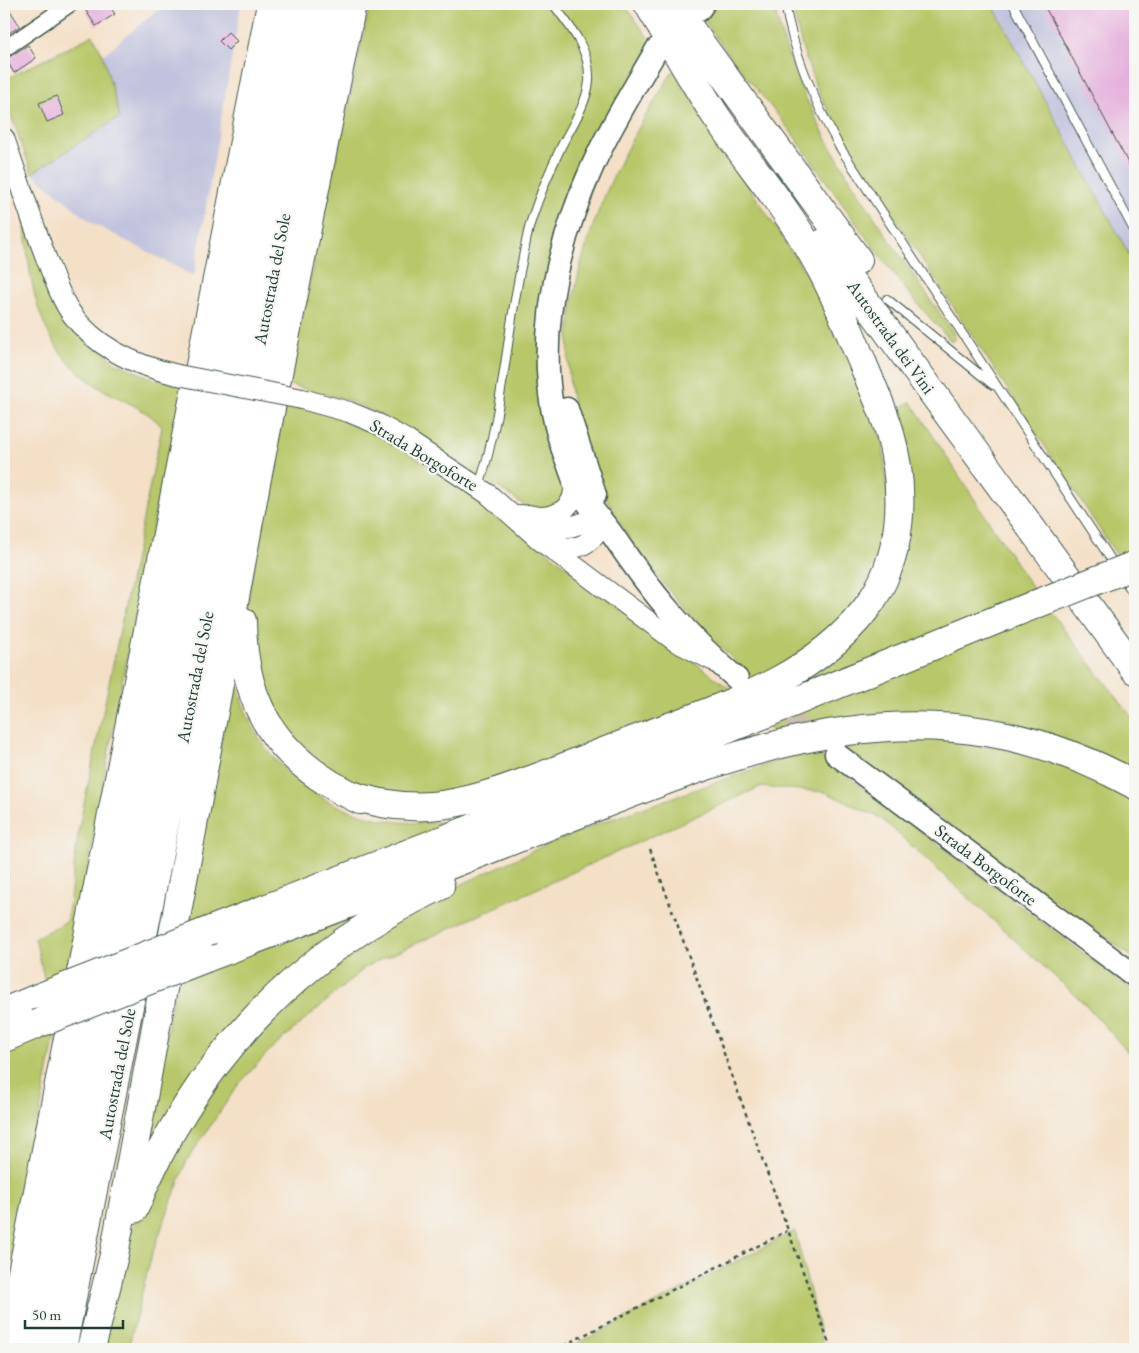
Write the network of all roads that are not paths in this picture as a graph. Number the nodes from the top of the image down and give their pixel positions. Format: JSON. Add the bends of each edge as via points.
{"nodes":[{"id":1,"x":70,"y":4,"type":"edge"},
{"id":2,"x":265,"y":4,"type":"edge"},
{"id":3,"x":271,"y":4,"type":"edge"},
{"id":4,"x":298,"y":4,"type":"edge"},
{"id":5,"x":325,"y":4,"type":"edge"},
{"id":6,"x":352,"y":4,"type":"edge"},
{"id":7,"x":553,"y":4,"type":"edge"},
{"id":8,"x":648,"y":4,"type":"edge"},
{"id":9,"x":672,"y":4,"type":"edge"},
{"id":10,"x":785,"y":4,"type":"edge"},
{"id":11,"x":1013,"y":4,"type":"edge"},
{"id":12,"x":4,"y":49,"type":"edge"},
{"id":13,"x":259,"y":65,"type":"junction"},
{"id":14,"x":4,"y":142,"type":"edge"},
{"id":15,"x":1135,"y":232,"type":"edge"},
{"id":16,"x":887,"y":299,"type":"junction"},
{"id":17,"x":998,"y":389,"type":"junction"},
{"id":18,"x":572,"y":473,"type":"junction"},
{"id":19,"x":256,"y":483,"type":"junction"},
{"id":20,"x":490,"y":495,"type":"junction"},
{"id":21,"x":605,"y":524,"type":"junction"},
{"id":22,"x":541,"y":541,"type":"junction"},
{"id":23,"x":1135,"y":566,"type":"edge"},
{"id":24,"x":1135,"y":596,"type":"edge"},
{"id":25,"x":1135,"y":638,"type":"edge"},
{"id":26,"x":1135,"y":670,"type":"edge"},
{"id":27,"x":729,"y":671,"type":"joint"},
{"id":28,"x":712,"y":736,"type":"junction"},
{"id":29,"x":836,"y":754,"type":"tunnel mouth"},
{"id":30,"x":727,"y":759,"type":"junction"},
{"id":31,"x":1135,"y":785,"type":"edge"},
{"id":32,"x":343,"y":792,"type":"junction"},
{"id":33,"x":1135,"y":976,"type":"edge"},
{"id":34,"x":4,"y":1012,"type":"edge"},
{"id":35,"x":4,"y":1038,"type":"edge"},
{"id":36,"x":40,"y":1186,"type":"junction"},
{"id":37,"x":114,"y":1254,"type":"junction"},
{"id":38,"x":4,"y":1318,"type":"edge"},
{"id":39,"x":7,"y":1349,"type":"edge"},
{"id":40,"x":35,"y":1349,"type":"edge"},
{"id":41,"x":62,"y":1349,"type":"edge"},
{"id":42,"x":91,"y":1349,"type":"edge"}],
"edges":[{"from":1,"to":12,"type":"street"},
{"from":2,"to":13,"type":"highway"},
{"from":3,"to":13,"type":"highway"},
{"from":4,"to":40,"type":"highway","name":"Autostrada del Sole"},
{"from":5,"to":41,"type":"highway","name":"Autostrada del Sole"},
{"from":6,"to":19,"type":"highway"},
{"from":7,"to":20,"type":"lane","via":[[587,57],[589,81],[584,101],[560,149],[532,219],[516,290],[492,446]]},
{"from":8,"to":26,"type":"highway","name":"Autostrada dei Vini"},
{"from":8,"to":32,"type":"highway","via":[[718,119],[817,260],[841,310],[888,426],[899,476],[897,536],[886,574],[866,608],[839,637],[808,662],[748,697],[505,789],[453,805],[395,806]]},
{"from":9,"to":16,"type":"highway","name":"Autostrada dei Vini"},
{"from":10,"to":17,"type":"lane","via":[[794,47],[831,133]]},
{"from":11,"to":15,"type":"lane"},
{"from":13,"to":36,"type":"highway"},
{"from":14,"to":20,"type":"street","name":"Strada Borgoforte","bridge":true,"via":[[62,299],[82,326],[113,351],[147,367],[349,412],[378,424]]},
{"from":16,"to":17,"type":"lane"},
{"from":16,"to":25,"type":"highway","name":"Autostrada dei Vini"},
{"from":17,"to":24,"type":"lane"},
{"from":18,"to":20,"type":"street","via":[[573,497],[557,514],[534,517]]},
{"from":18,"to":21,"type":"main road","via":[[580,492]]},
{"from":18,"to":21,"type":"main road","via":[[556,430],[548,386],[549,329],[555,280],[570,226],[593,164],[662,56],[597,193],[574,266],[565,314],[562,365],[566,406]]},
{"from":19,"to":32,"type":"highway","via":[[242,615],[244,659],[252,693],[264,720],[283,744],[320,778]]},
{"from":19,"to":37,"type":"highway"},
{"from":20,"to":21,"type":"street","via":[[544,527],[563,529],[588,520]]},
{"from":20,"to":22,"type":"street"},
{"from":21,"to":22,"type":"street","via":[[591,540],[576,548],[558,547]]},
{"from":21,"to":27,"type":"main road","via":[[663,606]]},
{"from":22,"to":27,"type":"street","via":[[675,641]]},
{"from":23,"to":28,"type":"highway","bridge":true},
{"from":28,"to":32,"type":"highway","via":[[628,756],[455,812],[392,812]]},
{"from":28,"to":34,"type":"highway","bridge":true},
{"from":29,"to":33,"type":"main road","name":"Strada Borgoforte"},
{"from":30,"to":31,"type":"highway","via":[[841,731],[913,725],[954,727],[1029,740],[1101,766]]},
{"from":30,"to":35,"type":"highway","bridge":true,"via":[[650,786]]},
{"from":30,"to":37,"type":"highway","via":[[668,790],[422,895],[355,933],[292,981],[233,1042],[195,1092],[151,1169]]},
{"from":36,"to":38,"type":"highway"},
{"from":36,"to":39,"type":"highway"},
{"from":37,"to":42,"type":"highway"}]}
